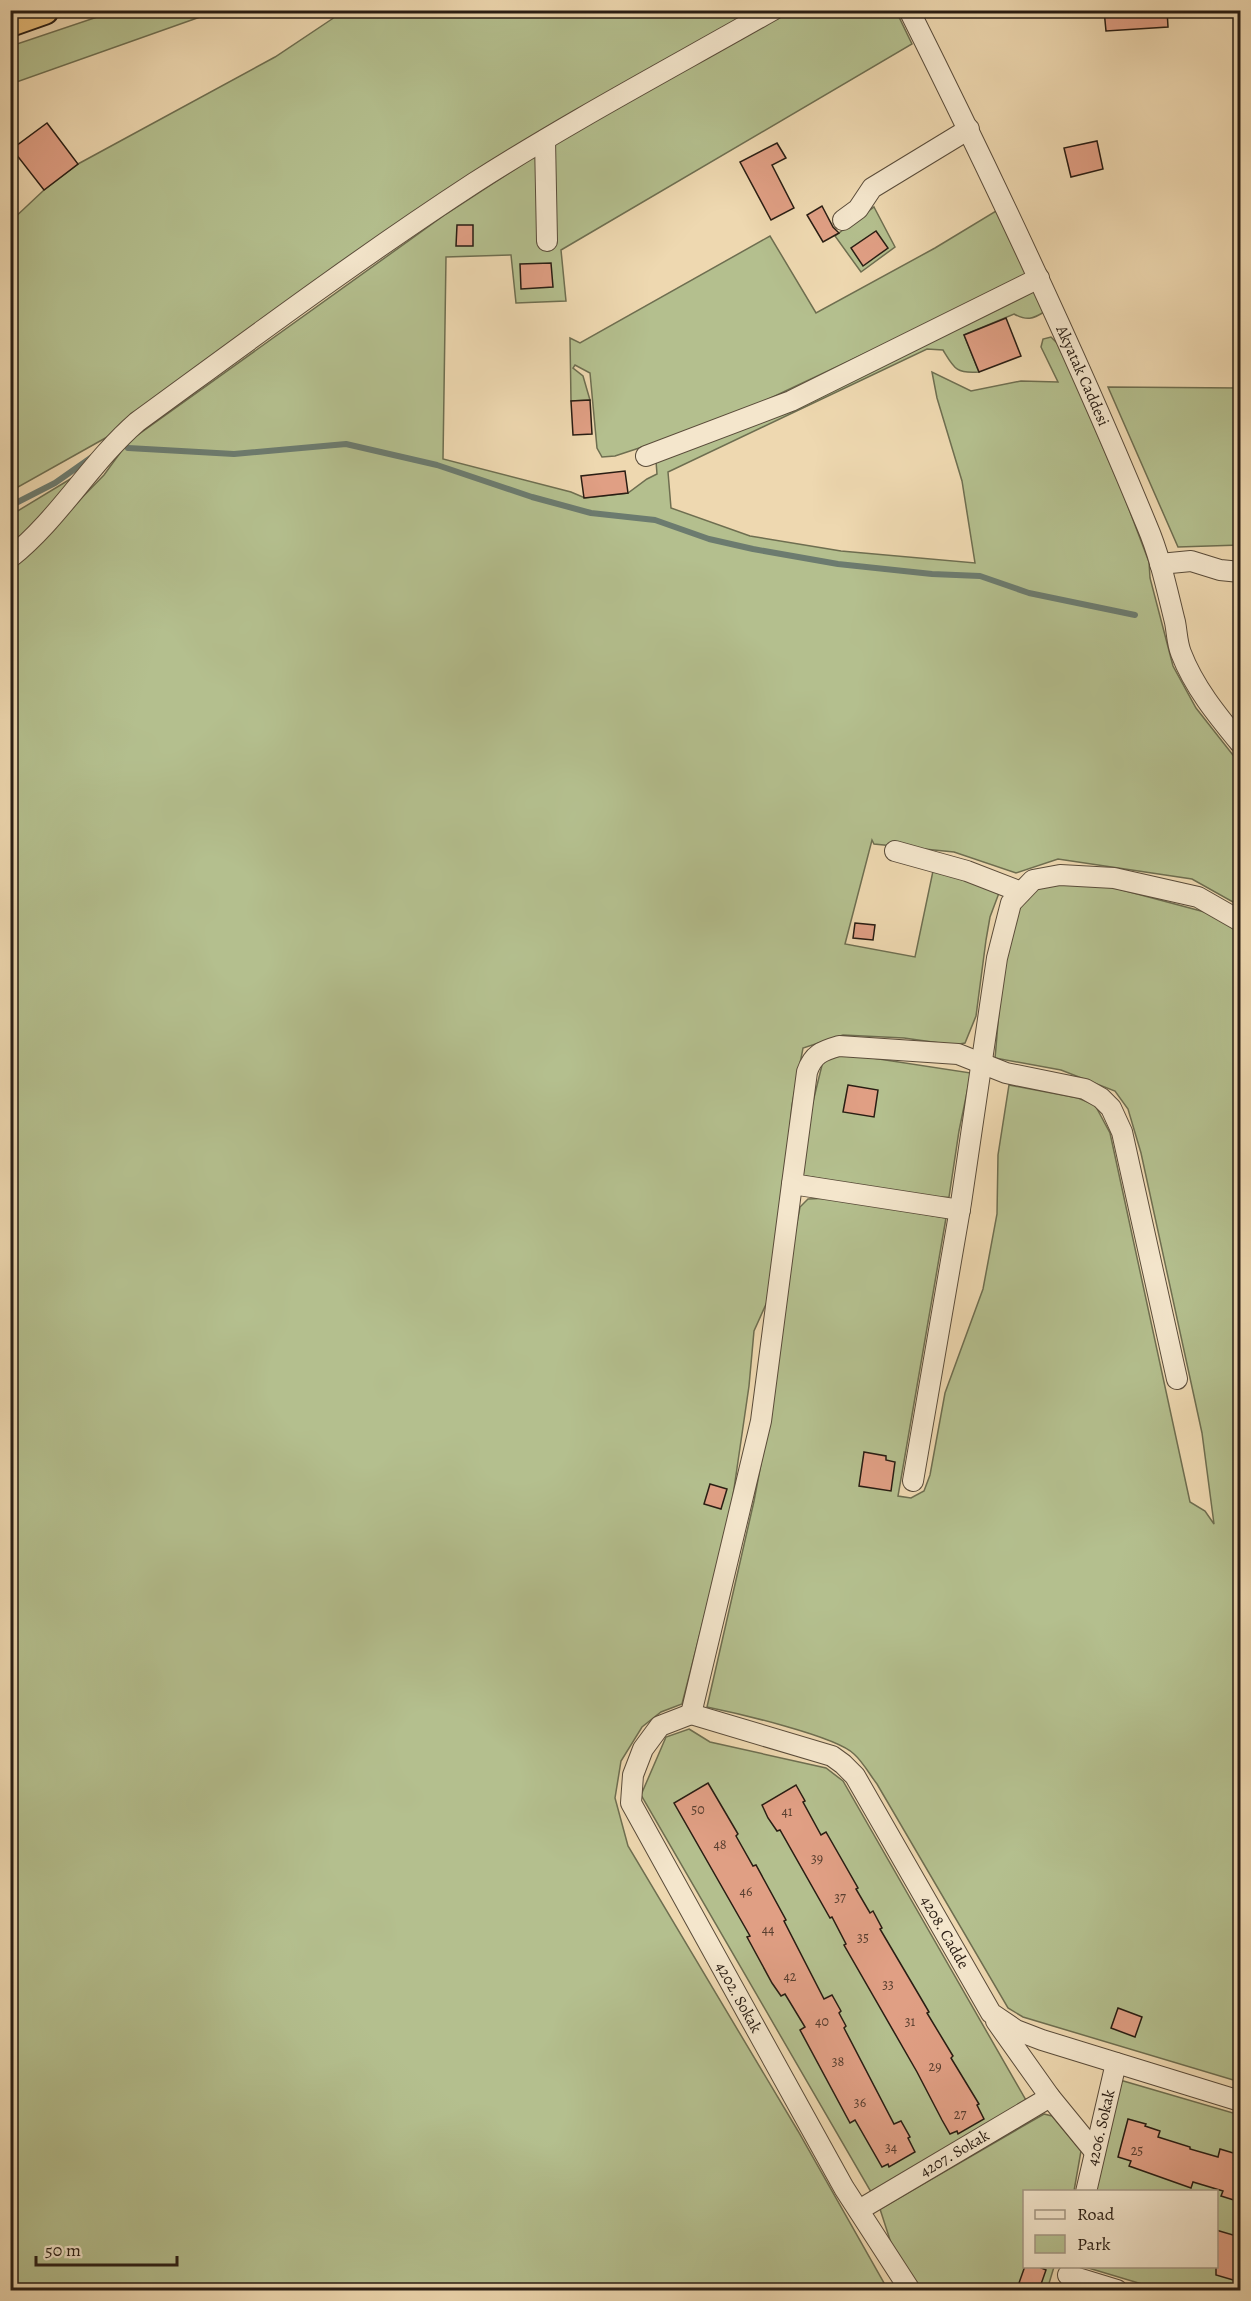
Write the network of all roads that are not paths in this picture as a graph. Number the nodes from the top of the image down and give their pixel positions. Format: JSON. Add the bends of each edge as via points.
{"nodes":[{"id":1,"x":44,"y":10,"type":"edge"},
{"id":2,"x":773,"y":10,"type":"edge"},
{"id":3,"x":909,"y":10,"type":"edge"},
{"id":4,"x":10,"y":22,"type":"edge"},
{"id":5,"x":969,"y":129,"type":"junction"},
{"id":6,"x":545,"y":140,"type":"junction"},
{"id":7,"x":843,"y":220,"type":"dead end"},
{"id":8,"x":547,"y":241,"type":"dead end"},
{"id":9,"x":1039,"y":278,"type":"junction"},
{"id":10,"x":646,"y":456,"type":"dead end"},
{"id":11,"x":10,"y":558,"type":"edge"},
{"id":12,"x":1160,"y":564,"type":"junction"},
{"id":13,"x":1240,"y":572,"type":"edge"},
{"id":14,"x":1240,"y":743,"type":"edge"},
{"id":15,"x":895,"y":851,"type":"dead end"},
{"id":16,"x":1022,"y":892,"type":"junction"},
{"id":17,"x":1240,"y":921,"type":"edge"},
{"id":18,"x":981,"y":1064,"type":"junction"},
{"id":19,"x":792,"y":1184,"type":"junction"},
{"id":20,"x":960,"y":1210,"type":"junction"},
{"id":21,"x":1177,"y":1378,"type":"dead end"},
{"id":22,"x":914,"y":1481,"type":"dead end"},
{"id":23,"x":691,"y":1714,"type":"junction"},
{"id":24,"x":991,"y":2013,"type":"junction"},
{"id":25,"x":1116,"y":2063,"type":"junction"},
{"id":26,"x":1050,"y":2097,"type":"junction"},
{"id":27,"x":1240,"y":2101,"type":"edge"},
{"id":28,"x":1095,"y":2152,"type":"junction"},
{"id":29,"x":1086,"y":2190,"type":"edge"},
{"id":30,"x":859,"y":2210,"type":"junction"},
{"id":31,"x":1067,"y":2277,"type":"edge"},
{"id":32,"x":910,"y":2290,"type":"edge"},
{"id":33,"x":1117,"y":2290,"type":"edge"}],
"edges":[{"from":1,"to":4,"type":"highway"},
{"from":2,"to":6,"type":"street"},
{"from":3,"to":5,"type":"street","name":"Akyatak Caddesi"},
{"from":5,"to":7,"type":"street","via":[[872,188],[858,209]]},
{"from":5,"to":9,"type":"street","name":"Akyatak Caddesi"},
{"from":6,"to":8,"type":"street"},
{"from":6,"to":11,"type":"street","via":[[474,183],[137,422]]},
{"from":9,"to":10,"type":"street","via":[[791,401]]},
{"from":9,"to":12,"type":"street","name":"Akyatak Caddesi","via":[[1149,528]]},
{"from":12,"to":13,"type":"street","via":[[1191,561]]},
{"from":12,"to":14,"type":"street","name":"Akyatak Caddesi","via":[[1188,671]]},
{"from":15,"to":16,"type":"street","via":[[967,871]]},
{"from":16,"to":17,"type":"street","via":[[1034,880],[1060,875],[1114,878],[1198,897]]},
{"from":16,"to":18,"type":"street","via":[[1011,903],[997,958]]},
{"from":18,"to":19,"type":"street","via":[[958,1054],[839,1046],[820,1051],[807,1072]]},
{"from":18,"to":20,"type":"street"},
{"from":18,"to":21,"type":"street","via":[[1085,1089],[1111,1108],[1122,1132]]},
{"from":19,"to":20,"type":"street"},
{"from":19,"to":23,"type":"street","via":[[760,1421]]},
{"from":20,"to":22,"type":"street"},
{"from":23,"to":24,"type":"street","name":"4208. Cadde","via":[[832,1756],[843,1764],[855,1776]]},
{"from":23,"to":30,"type":"street","name":"4202. Sokak","via":[[660,1726],[643,1749],[633,1774],[631,1803]]},
{"from":24,"to":25,"type":"street","name":"4208. Cadde","via":[[1016,2030]]},
{"from":24,"to":26,"type":"street"},
{"from":25,"to":27,"type":"street","name":"4208. Cadde"},
{"from":25,"to":28,"type":"street","name":"4206. Sokak"},
{"from":26,"to":28,"type":"street"},
{"from":26,"to":30,"type":"street","name":"4207. Sokak"},
{"from":28,"to":29,"type":"street","name":"4206. Sokak"},
{"from":30,"to":32,"type":"street","name":"4202. Sokak"},
{"from":31,"to":33,"type":"street"}]}
